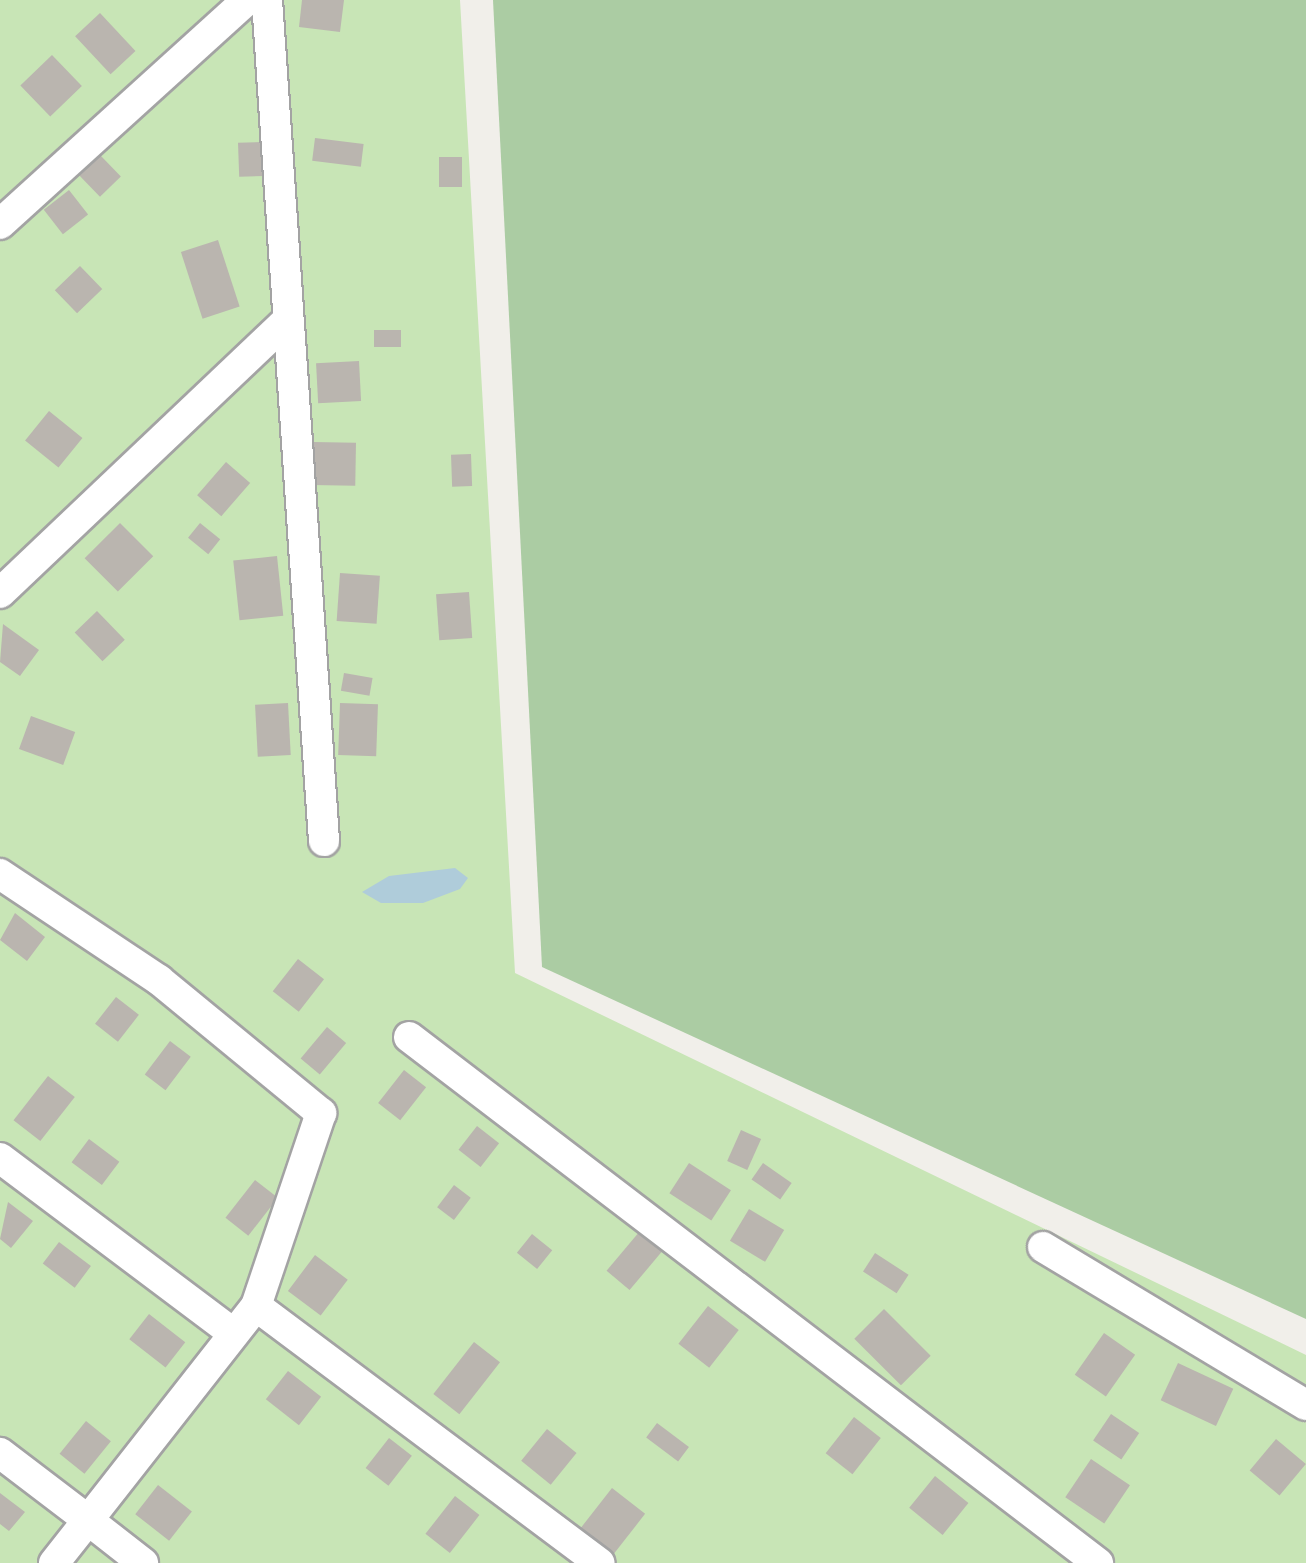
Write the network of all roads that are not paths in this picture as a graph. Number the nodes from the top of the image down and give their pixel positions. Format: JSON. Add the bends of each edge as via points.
{"nodes":[{"id":1,"x":247,"y":0,"type":"edge"},
{"id":2,"x":268,"y":0,"type":"edge"},
{"id":3,"x":0,"y":224,"type":"edge"},
{"id":4,"x":288,"y":320,"type":"junction"},
{"id":5,"x":0,"y":592,"type":"edge"},
{"id":6,"x":324,"y":841,"type":"dead end"},
{"id":7,"x":0,"y":874,"type":"edge"},
{"id":8,"x":409,"y":1037,"type":"dead end"},
{"id":9,"x":0,"y":1158,"type":"edge"},
{"id":10,"x":1043,"y":1247,"type":"dead end"},
{"id":11,"x":256,"y":1306,"type":"junction"},
{"id":12,"x":230,"y":1331,"type":"junction"},
{"id":13,"x":1306,"y":1405,"type":"edge"},
{"id":14,"x":0,"y":1452,"type":"edge"},
{"id":15,"x":88,"y":1520,"type":"junction"},
{"id":16,"x":54,"y":1563,"type":"edge"},
{"id":17,"x":143,"y":1563,"type":"edge"},
{"id":18,"x":600,"y":1563,"type":"edge"},
{"id":19,"x":1098,"y":1563,"type":"edge"}],
"edges":[{"from":1,"to":3,"type":"street"},
{"from":2,"to":4,"type":"street"},
{"from":4,"to":5,"type":"street"},
{"from":4,"to":6,"type":"street"},
{"from":7,"to":11,"type":"street","via":[[159,980],[322,1114]]},
{"from":8,"to":19,"type":"street"},
{"from":9,"to":12,"type":"street"},
{"from":10,"to":13,"type":"street"},
{"from":11,"to":12,"type":"street"},
{"from":11,"to":18,"type":"street"},
{"from":12,"to":15,"type":"street"},
{"from":14,"to":15,"type":"street"},
{"from":15,"to":16,"type":"street"},
{"from":15,"to":17,"type":"street"}]}
